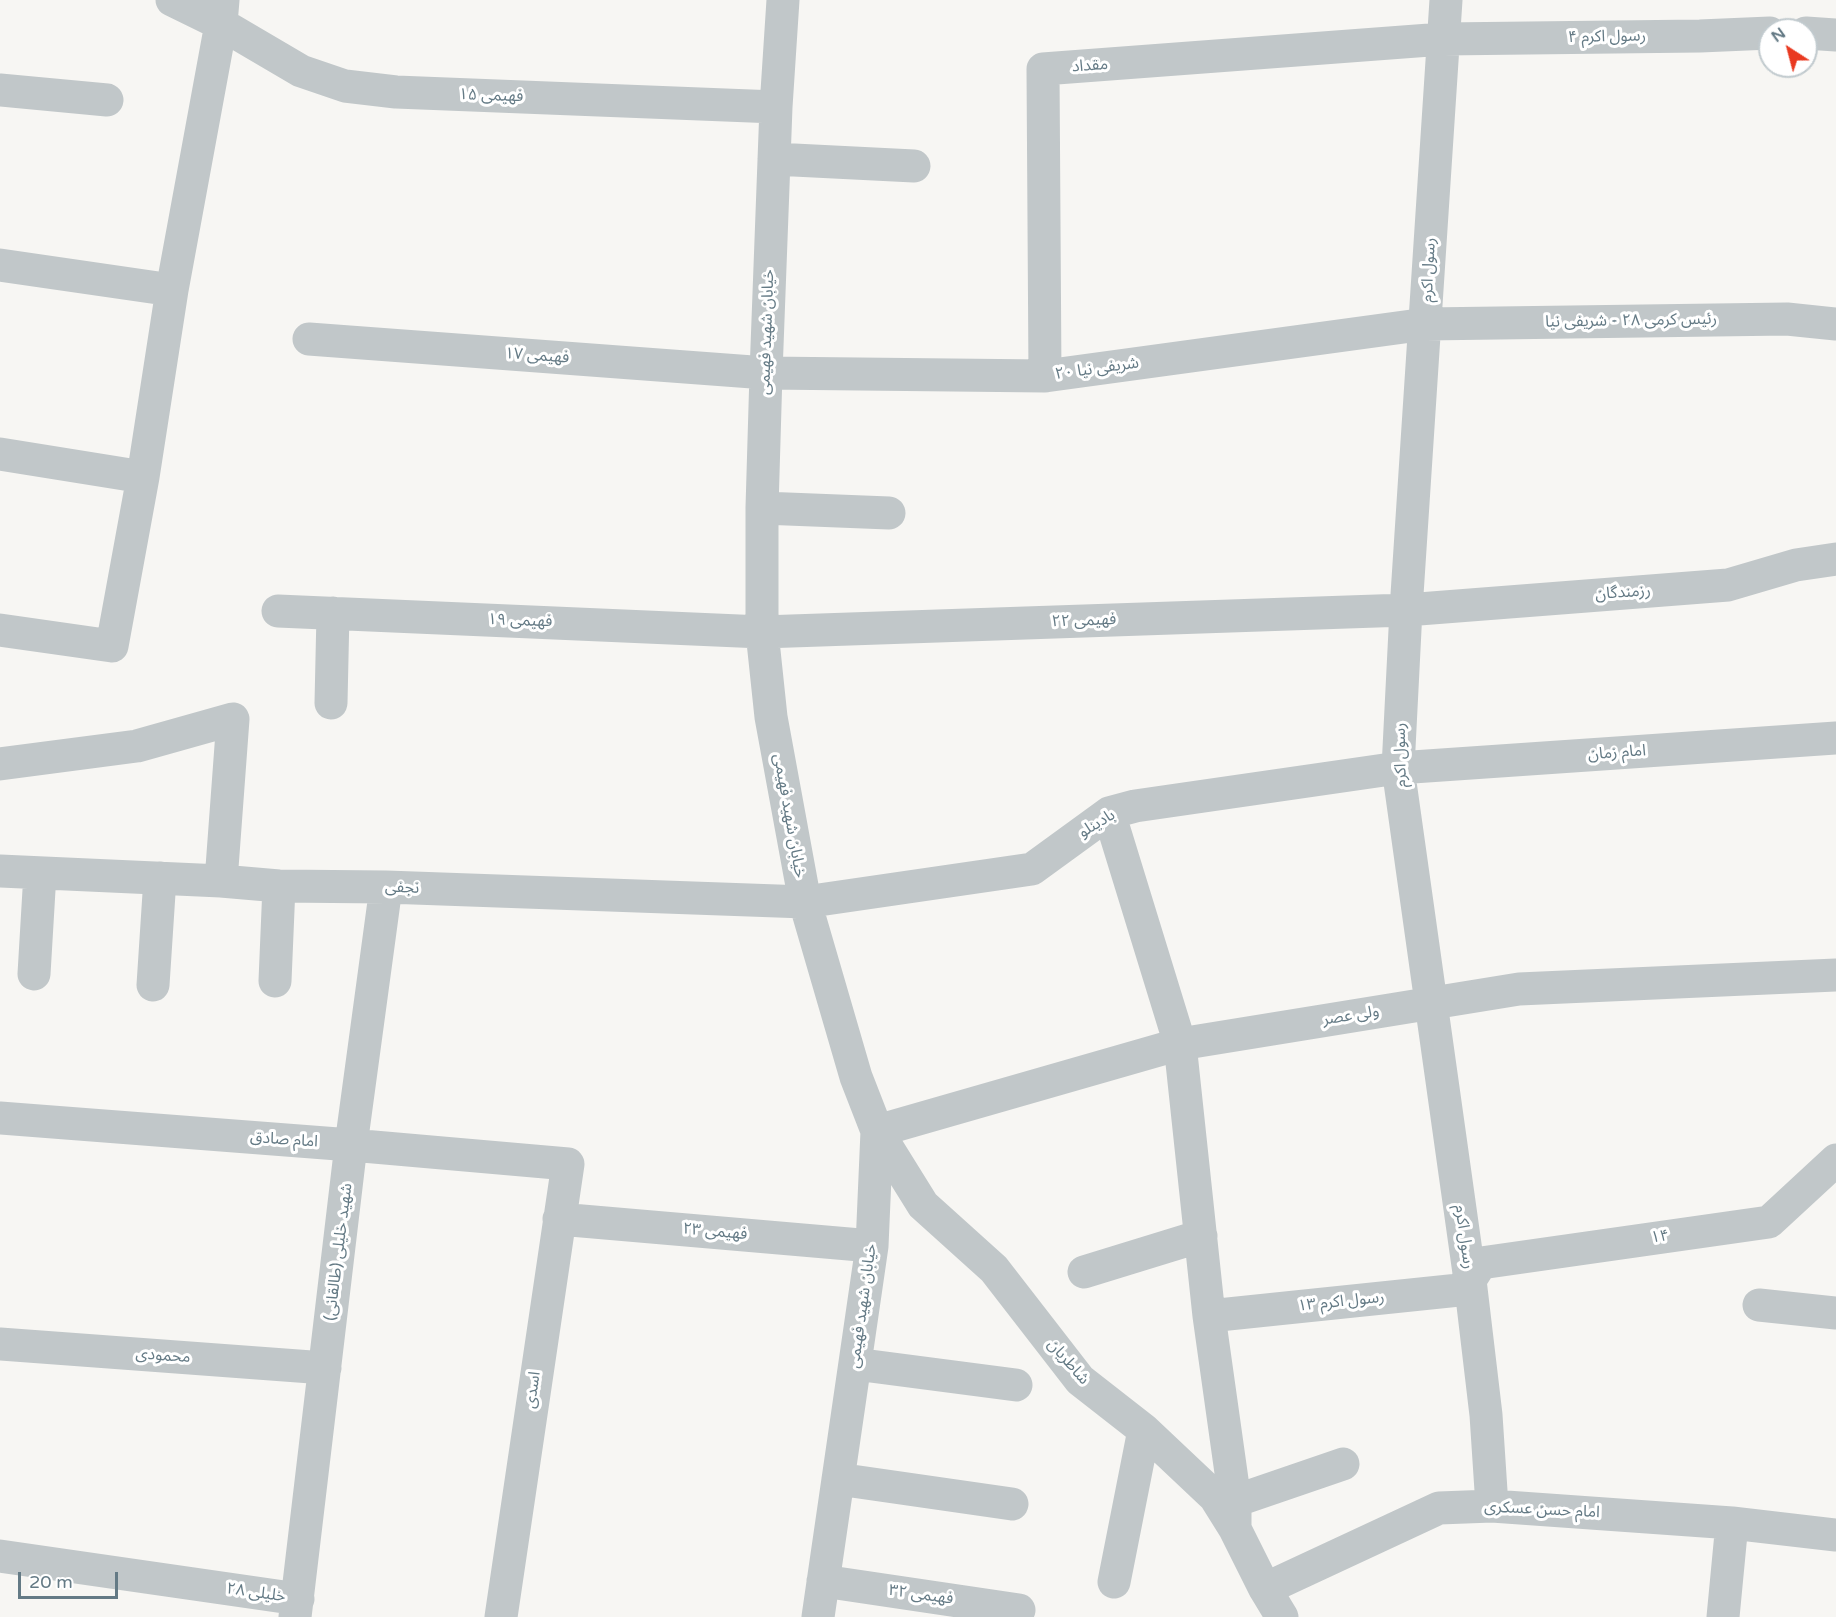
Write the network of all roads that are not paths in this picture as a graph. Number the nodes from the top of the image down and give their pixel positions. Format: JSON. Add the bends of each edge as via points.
{"nodes":[{"id":1,"x":171,"y":0,"type":"edge"},
{"id":2,"x":783,"y":0,"type":"edge"},
{"id":3,"x":1446,"y":0,"type":"edge"},
{"id":4,"x":222,"y":12,"type":"edge"},
{"id":5,"x":1758,"y":34,"type":"edge"},
{"id":6,"x":1818,"y":34,"type":"edge"},
{"id":7,"x":1836,"y":35,"type":"edge"},
{"id":8,"x":1443,"y":39,"type":"junction"},
{"id":9,"x":0,"y":90,"type":"edge"},
{"id":10,"x":107,"y":100,"type":"dead end"},
{"id":11,"x":776,"y":107,"type":"junction"},
{"id":12,"x":774,"y":159,"type":"junction"},
{"id":13,"x":914,"y":166,"type":"dead end"},
{"id":14,"x":0,"y":265,"type":"edge"},
{"id":15,"x":172,"y":290,"type":"junction"},
{"id":16,"x":1426,"y":324,"type":"junction"},
{"id":17,"x":1836,"y":324,"type":"edge"},
{"id":18,"x":309,"y":339,"type":"dead end"},
{"id":19,"x":765,"y":373,"type":"junction"},
{"id":20,"x":1045,"y":376,"type":"junction"},
{"id":21,"x":0,"y":454,"type":"edge"},
{"id":22,"x":143,"y":477,"type":"junction"},
{"id":23,"x":762,"y":508,"type":"junction"},
{"id":24,"x":889,"y":513,"type":"dead end"},
{"id":25,"x":1836,"y":559,"type":"edge"},
{"id":26,"x":1406,"y":610,"type":"junction"},
{"id":27,"x":278,"y":611,"type":"dead end"},
{"id":28,"x":333,"y":613,"type":"junction"},
{"id":29,"x":0,"y":630,"type":"edge"},
{"id":30,"x":762,"y":632,"type":"junction"},
{"id":31,"x":331,"y":703,"type":"dead end"},
{"id":32,"x":1836,"y":738,"type":"edge"},
{"id":33,"x":0,"y":764,"type":"edge"},
{"id":34,"x":1398,"y":768,"type":"junction"},
{"id":35,"x":1108,"y":813,"type":"junction"},
{"id":36,"x":0,"y":871,"type":"edge"},
{"id":37,"x":40,"y":873,"type":"junction"},
{"id":38,"x":160,"y":878,"type":"junction"},
{"id":39,"x":221,"y":880,"type":"junction"},
{"id":40,"x":279,"y":886,"type":"junction"},
{"id":41,"x":386,"y":887,"type":"junction"},
{"id":42,"x":805,"y":902,"type":"junction"},
{"id":43,"x":34,"y":974,"type":"dead end"},
{"id":44,"x":1836,"y":975,"type":"edge"},
{"id":45,"x":275,"y":981,"type":"dead end"},
{"id":46,"x":153,"y":986,"type":"dead end"},
{"id":47,"x":1430,"y":1003,"type":"junction"},
{"id":48,"x":1180,"y":1044,"type":"junction"},
{"id":49,"x":0,"y":1119,"type":"edge"},
{"id":50,"x":877,"y":1131,"type":"junction"},
{"id":51,"x":351,"y":1145,"type":"junction"},
{"id":52,"x":1836,"y":1160,"type":"edge"},
{"id":53,"x":568,"y":1164,"type":"joint"},
{"id":54,"x":559,"y":1219,"type":"junction"},
{"id":55,"x":1201,"y":1236,"type":"junction"},
{"id":56,"x":872,"y":1246,"type":"junction"},
{"id":57,"x":1084,"y":1272,"type":"dead end"},
{"id":58,"x":1470,"y":1280,"type":"junction"},
{"id":59,"x":1759,"y":1305,"type":"dead end"},
{"id":60,"x":1836,"y":1313,"type":"edge"},
{"id":61,"x":1209,"y":1316,"type":"junction"},
{"id":62,"x":0,"y":1344,"type":"edge"},
{"id":63,"x":855,"y":1365,"type":"junction"},
{"id":64,"x":326,"y":1368,"type":"junction"},
{"id":65,"x":1016,"y":1385,"type":"dead end"},
{"id":66,"x":1144,"y":1430,"type":"junction"},
{"id":67,"x":1343,"y":1464,"type":"dead end"},
{"id":68,"x":838,"y":1479,"type":"junction"},
{"id":69,"x":1012,"y":1504,"type":"dead end"},
{"id":70,"x":1492,"y":1506,"type":"junction"},
{"id":71,"x":1235,"y":1515,"type":"junction"},
{"id":72,"x":1732,"y":1523,"type":"junction"},
{"id":73,"x":1836,"y":1535,"type":"edge"},
{"id":74,"x":0,"y":1556,"type":"edge"},
{"id":75,"x":823,"y":1581,"type":"junction"},
{"id":76,"x":1114,"y":1582,"type":"dead end"},
{"id":77,"x":1265,"y":1588,"type":"junction"},
{"id":78,"x":297,"y":1608,"type":"edge"},
{"id":79,"x":1019,"y":1610,"type":"dead end"},
{"id":80,"x":501,"y":1617,"type":"edge"},
{"id":81,"x":818,"y":1617,"type":"edge"},
{"id":82,"x":1282,"y":1617,"type":"edge"},
{"id":83,"x":1723,"y":1617,"type":"edge"}],
"edges":[{"from":1,"to":4,"type":"street","name":"فهیمی ۱۵"},
{"from":2,"to":11,"type":"street","name":"خیابان شهید فهیمی"},
{"from":3,"to":8,"type":"street","name":"رسول اکرم"},
{"from":4,"to":11,"type":"street","name":"فهیمی ۱۵","via":[[301,71],[345,86],[396,92]]},
{"from":4,"to":15,"type":"street"},
{"from":5,"to":8,"type":"street","name":"رسول اکرم ۴"},
{"from":6,"to":7,"type":"street"},
{"from":8,"to":16,"type":"street","name":"رسول اکرم"},
{"from":8,"to":20,"type":"street","name":"مقداد","via":[[1043,69]]},
{"from":9,"to":10,"type":"street"},
{"from":11,"to":12,"type":"street","name":"خیابان شهید فهیمی"},
{"from":12,"to":13,"type":"street"},
{"from":12,"to":19,"type":"street","name":"خیابان شهید فهیمی"},
{"from":14,"to":15,"type":"street"},
{"from":15,"to":22,"type":"street"},
{"from":16,"to":17,"type":"street","name":"رئیس کرمی ۲۸ - شریفی نیا","via":[[1787,319]]},
{"from":16,"to":20,"type":"street","name":"۲۰ شریفی نیا"},
{"from":16,"to":26,"type":"street","name":"رسول اکرم"},
{"from":18,"to":19,"type":"street","name":"فهیمی ۱۷"},
{"from":19,"to":20,"type":"street","name":"۲۰ شریفی نیا"},
{"from":19,"to":23,"type":"street","name":"خیابان شهید فهیمی"},
{"from":21,"to":22,"type":"street"},
{"from":22,"to":29,"type":"street","via":[[112,646]]},
{"from":23,"to":24,"type":"street"},
{"from":23,"to":30,"type":"street","name":"خیابان شهید فهیمی"},
{"from":25,"to":26,"type":"street","name":"رزمندگان","via":[[1796,565],[1728,585]]},
{"from":26,"to":30,"type":"street","name":"فهیمی ۲۲"},
{"from":26,"to":34,"type":"street","name":"رسول اکرم"},
{"from":27,"to":28,"type":"street","name":"فهیمی ۱۹"},
{"from":28,"to":30,"type":"street","name":"فهیمی ۱۹"},
{"from":28,"to":31,"type":"street"},
{"from":30,"to":42,"type":"street","name":"خیابان شهید فهیمی","via":[[771,717]]},
{"from":32,"to":34,"type":"street","name":"امام زمان"},
{"from":33,"to":39,"type":"street","via":[[137,746],[233,719]]},
{"from":34,"to":35,"type":"street","name":"بادینلو"},
{"from":34,"to":47,"type":"street","name":"رسول اکرم"},
{"from":35,"to":42,"type":"street","name":"بادینلو","via":[[1032,869]]},
{"from":35,"to":48,"type":"street"},
{"from":36,"to":37,"type":"street","name":"نجفی"},
{"from":37,"to":38,"type":"street","name":"نجفی"},
{"from":37,"to":43,"type":"street"},
{"from":38,"to":39,"type":"street","name":"نجفی"},
{"from":38,"to":46,"type":"street"},
{"from":39,"to":40,"type":"street","name":"نجفی"},
{"from":40,"to":41,"type":"street","name":"نجفی"},
{"from":40,"to":45,"type":"street"},
{"from":41,"to":42,"type":"street","name":"نجفی"},
{"from":41,"to":51,"type":"street","name":"شهید خلیلی (طالقانی)"},
{"from":42,"to":50,"type":"street","name":"خیابان شهید فهیمی","via":[[856,1077]]},
{"from":44,"to":47,"type":"street","name":"ولی عصر","via":[[1519,989]]},
{"from":47,"to":48,"type":"street","name":"ولی عصر"},
{"from":47,"to":58,"type":"street","name":"رسول اکرم"},
{"from":48,"to":50,"type":"street","name":"ولی عصر"},
{"from":48,"to":55,"type":"street"},
{"from":49,"to":51,"type":"street","name":"امام صادق"},
{"from":50,"to":56,"type":"street","name":"خیابان شهید فهیمی"},
{"from":50,"to":66,"type":"street","name":"شاطریان","via":[[923,1205],[994,1269],[1080,1380]]},
{"from":51,"to":53,"type":"street","name":"امام صادق"},
{"from":51,"to":64,"type":"street","name":"شهید خلیلی (طالقانی)"},
{"from":52,"to":58,"type":"street","name":"۱۴","via":[[1769,1222],[1481,1263]]},
{"from":53,"to":54,"type":"street","name":"اسدی"},
{"from":54,"to":56,"type":"street","name":"فهیمی ۲۳"},
{"from":54,"to":80,"type":"street","name":"اسدی"},
{"from":55,"to":57,"type":"street"},
{"from":55,"to":61,"type":"street"},
{"from":56,"to":63,"type":"street","name":"خیابان شهید فهیمی"},
{"from":58,"to":61,"type":"street","name":"رسول اکرم ۱۳","via":[[1459,1290]]},
{"from":58,"to":70,"type":"street","name":"رسول اکرم"},
{"from":59,"to":60,"type":"street"},
{"from":61,"to":71,"type":"street"},
{"from":62,"to":64,"type":"street","name":"محمودی"},
{"from":63,"to":65,"type":"street"},
{"from":63,"to":68,"type":"street","name":"خیابان شهید فهیمی"},
{"from":64,"to":78,"type":"street","name":"شهید خلیلی (طالقانی)"},
{"from":66,"to":71,"type":"street","name":"شاطریان"},
{"from":66,"to":76,"type":"street"},
{"from":67,"to":71,"type":"street"},
{"from":68,"to":69,"type":"street"},
{"from":68,"to":75,"type":"street","name":"خیابان شهید فهیمی"},
{"from":70,"to":72,"type":"street","name":"امام حسن عسکری"},
{"from":70,"to":77,"type":"street","name":"امام حسن عسکری","via":[[1439,1508]]},
{"from":71,"to":77,"type":"street","name":"شاطریان"},
{"from":72,"to":73,"type":"street","name":"امام حسن عسکری"},
{"from":72,"to":83,"type":"street"},
{"from":74,"to":78,"type":"street","name":"خلیلی ۲۸"},
{"from":75,"to":79,"type":"street","name":"فهیمی ۳۲"},
{"from":75,"to":81,"type":"street","name":"خیابان شهید فهیمی"},
{"from":77,"to":82,"type":"street","name":"شاطریان"}]}
